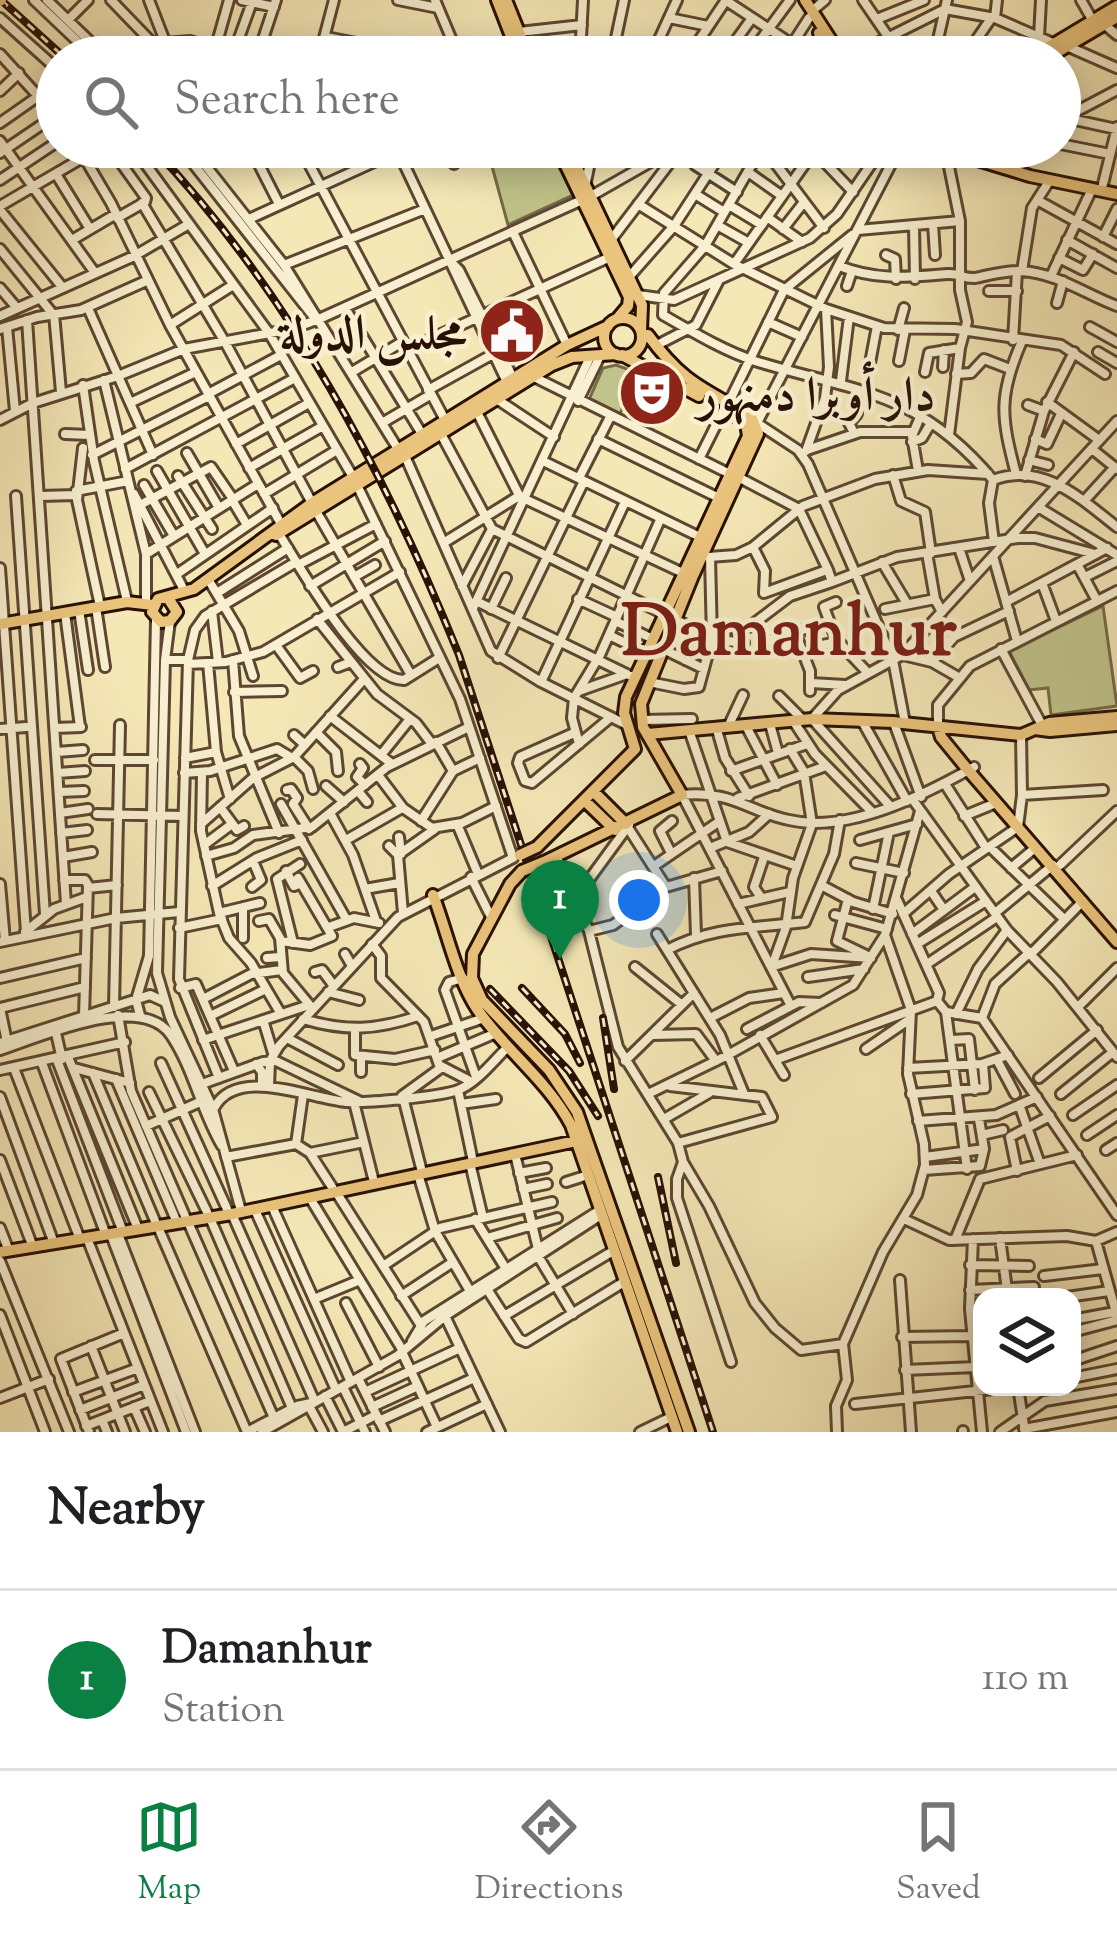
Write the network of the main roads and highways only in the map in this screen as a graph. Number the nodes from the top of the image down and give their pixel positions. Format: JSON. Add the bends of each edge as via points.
{"nodes":[{"id":1,"x":496,"y":0,"type":"edge"},
{"id":2,"x":506,"y":0,"type":"edge"},
{"id":3,"x":1117,"y":5,"type":"edge"},
{"id":4,"x":803,"y":6,"type":"edge"},
{"id":5,"x":1117,"y":17,"type":"edge"},
{"id":6,"x":1099,"y":23,"type":"junction"},
{"id":7,"x":511,"y":36,"type":"edge"},
{"id":8,"x":521,"y":36,"type":"edge"},
{"id":9,"x":825,"y":36,"type":"edge"},
{"id":10,"x":1077,"y":36,"type":"edge"},
{"id":11,"x":570,"y":168,"type":"edge"},
{"id":12,"x":575,"y":168,"type":"edge"},
{"id":13,"x":1006,"y":168,"type":"edge"},
{"id":14,"x":1036,"y":168,"type":"edge"},
{"id":15,"x":1074,"y":182,"type":"junction"},
{"id":16,"x":1117,"y":191,"type":"edge"},
{"id":17,"x":586,"y":195,"type":"junction"},
{"id":18,"x":612,"y":322,"type":"junction"},
{"id":19,"x":641,"y":333,"type":"junction"},
{"id":20,"x":658,"y":350,"type":"junction"},
{"id":21,"x":619,"y":355,"type":"junction"},
{"id":22,"x":645,"y":368,"type":"junction"},
{"id":23,"x":493,"y":396,"type":"junction"},
{"id":24,"x":726,"y":406,"type":"junction"},
{"id":25,"x":402,"y":452,"type":"junction"},
{"id":26,"x":734,"y":476,"type":"junction"},
{"id":27,"x":279,"y":528,"type":"junction"},
{"id":28,"x":688,"y":576,"type":"junction"},
{"id":29,"x":168,"y":598,"type":"junction"},
{"id":30,"x":151,"y":608,"type":"junction"},
{"id":31,"x":670,"y":616,"type":"junction"},
{"id":32,"x":173,"y":618,"type":"junction"},
{"id":33,"x":2,"y":624,"type":"edge"},
{"id":34,"x":626,"y":698,"type":"junction"},
{"id":35,"x":641,"y":704,"type":"junction"},
{"id":36,"x":1117,"y":721,"type":"edge"},
{"id":37,"x":635,"y":723,"type":"junction"},
{"id":38,"x":938,"y":727,"type":"junction"},
{"id":39,"x":648,"y":734,"type":"junction"},
{"id":40,"x":971,"y":769,"type":"junction"},
{"id":41,"x":590,"y":798,"type":"junction"},
{"id":42,"x":1018,"y":823,"type":"junction"},
{"id":43,"x":625,"y":825,"type":"junction"},
{"id":44,"x":516,"y":856,"type":"road end"},
{"id":45,"x":1056,"y":865,"type":"junction"},
{"id":46,"x":434,"y":896,"type":"road end"},
{"id":47,"x":1117,"y":930,"type":"edge"},
{"id":48,"x":1117,"y":942,"type":"edge"},
{"id":49,"x":473,"y":954,"type":"junction"},
{"id":50,"x":457,"y":957,"type":"junction"},
{"id":51,"x":548,"y":1080,"type":"junction"},
{"id":52,"x":559,"y":1093,"type":"junction"},
{"id":53,"x":576,"y":1139,"type":"junction"},
{"id":54,"x":471,"y":1160,"type":"junction"},
{"id":55,"x":419,"y":1171,"type":"junction"},
{"id":56,"x":334,"y":1189,"type":"junction"},
{"id":57,"x":233,"y":1210,"type":"junction"},
{"id":58,"x":156,"y":1224,"type":"junction"},
{"id":59,"x":113,"y":1231,"type":"junction"},
{"id":60,"x":82,"y":1236,"type":"junction"},
{"id":61,"x":3,"y":1251,"type":"edge"},
{"id":62,"x":677,"y":1432,"type":"edge"},
{"id":63,"x":689,"y":1432,"type":"edge"}],
"edges":[{"from":1,"to":7,"type":"main road"},
{"from":2,"to":8,"type":"main road"},
{"from":3,"to":6,"type":"main road"},
{"from":4,"to":9,"type":"main road"},
{"from":5,"to":6,"type":"main road"},
{"from":6,"to":10,"type":"main road"},
{"from":11,"to":17,"type":"main road"},
{"from":12,"to":17,"type":"main road"},
{"from":13,"to":15,"type":"main road"},
{"from":14,"to":15,"type":"main road"},
{"from":15,"to":16,"type":"main road"},
{"from":17,"to":18,"type":"main road","via":[[629,297]]},
{"from":17,"to":19,"type":"main road","via":[[638,295]]},
{"from":18,"to":19,"type":"main road","via":[[631,320]]},
{"from":18,"to":21,"type":"main road","via":[[605,342]]},
{"from":18,"to":23,"type":"main road"},
{"from":19,"to":20,"type":"main road"},
{"from":19,"to":21,"type":"main road","via":[[637,350]]},
{"from":20,"to":22,"type":"main road","via":[[646,355]]},
{"from":20,"to":24,"type":"main road"},
{"from":21,"to":22,"type":"main road"},
{"from":21,"to":23,"type":"main road","via":[[565,359]]},
{"from":22,"to":24,"type":"main road"},
{"from":23,"to":25,"type":"main road"},
{"from":23,"to":25,"type":"main road"},
{"from":24,"to":26,"type":"main road","via":[[749,429]]},
{"from":24,"to":26,"type":"main road","via":[[757,423],[757,441]]},
{"from":25,"to":27,"type":"main road"},
{"from":26,"to":28,"type":"main road"},
{"from":26,"to":28,"type":"main road","via":[[706,557]]},
{"from":27,"to":29,"type":"main road"},
{"from":27,"to":32,"type":"main road"},
{"from":28,"to":31,"type":"main road"},
{"from":29,"to":30,"type":"main road"},
{"from":29,"to":32,"type":"main road","via":[[177,607]]},
{"from":30,"to":32,"type":"main road"},
{"from":30,"to":33,"type":"main road","via":[[127,602]]},
{"from":31,"to":34,"type":"main road"},
{"from":31,"to":35,"type":"main road"},
{"from":34,"to":35,"type":"main road"},
{"from":34,"to":37,"type":"main road","via":[[624,713]]},
{"from":35,"to":37,"type":"main road"},
{"from":36,"to":38,"type":"main road","via":[[1021,735]]},
{"from":37,"to":39,"type":"main road"},
{"from":37,"to":41,"type":"main road","via":[[635,749]]},
{"from":38,"to":39,"type":"main road","via":[[804,720]]},
{"from":38,"to":40,"type":"main road"},
{"from":39,"to":43,"type":"main road","via":[[682,795]]},
{"from":40,"to":42,"type":"main road"},
{"from":40,"to":42,"type":"main road"},
{"from":41,"to":43,"type":"main road"},
{"from":41,"to":44,"type":"main road","bridge":true},
{"from":42,"to":45,"type":"main road"},
{"from":42,"to":45,"type":"main road"},
{"from":43,"to":49,"type":"main road","bridge":true,"via":[[522,871]]},
{"from":45,"to":47,"type":"main road"},
{"from":45,"to":48,"type":"main road"},
{"from":46,"to":50,"type":"main road"},
{"from":49,"to":50,"type":"main road"},
{"from":49,"to":51,"type":"main road","via":[[478,994]]},
{"from":50,"to":51,"type":"main road","via":[[484,1018]]},
{"from":51,"to":52,"type":"main road"},
{"from":52,"to":53,"type":"main road"},
{"from":52,"to":63,"type":"main road","via":[[580,1121]]},
{"from":53,"to":54,"type":"main road"},
{"from":53,"to":54,"type":"main road"},
{"from":53,"to":62,"type":"main road"},
{"from":54,"to":55,"type":"main road"},
{"from":55,"to":56,"type":"main road"},
{"from":55,"to":56,"type":"main road"},
{"from":56,"to":57,"type":"main road"},
{"from":56,"to":57,"type":"main road"},
{"from":57,"to":58,"type":"main road"},
{"from":58,"to":59,"type":"main road"},
{"from":58,"to":59,"type":"main road"},
{"from":59,"to":60,"type":"main road"},
{"from":60,"to":61,"type":"main road"},
{"from":60,"to":61,"type":"main road"}]}
